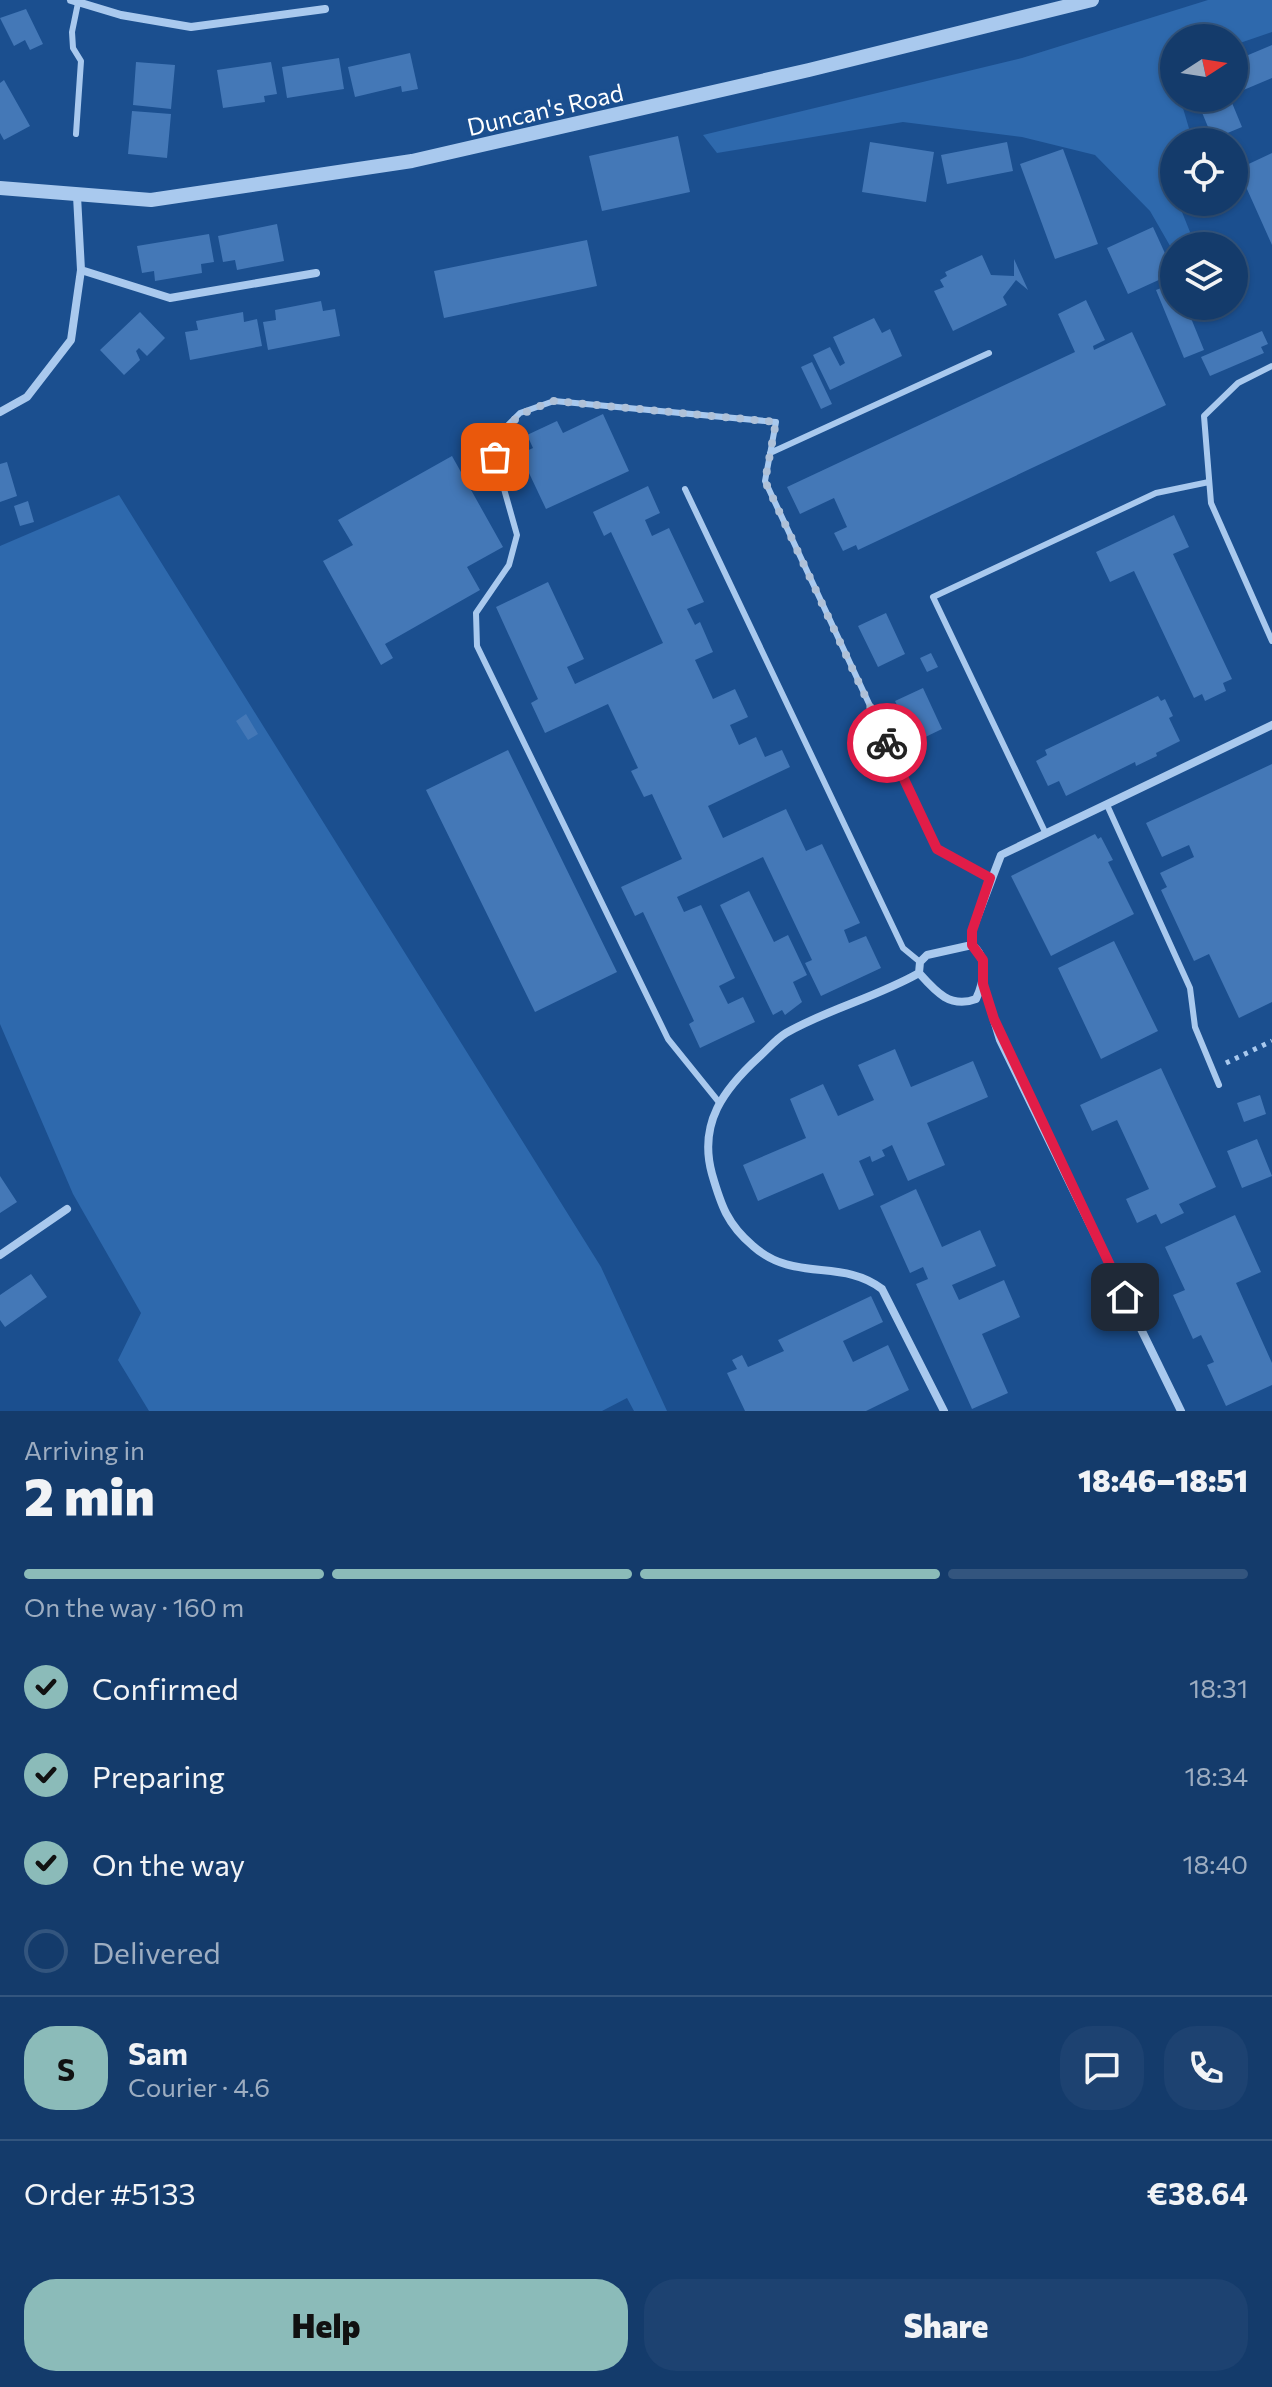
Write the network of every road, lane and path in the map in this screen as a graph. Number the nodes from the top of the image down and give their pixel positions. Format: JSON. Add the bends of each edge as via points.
{"nodes":[{"id":1,"x":1092,"y":0,"type":"edge"},
{"id":2,"x":75,"y":1,"type":"edge"},
{"id":3,"x":325,"y":9,"type":"dead end"},
{"id":4,"x":76,"y":134,"type":"dead end"},
{"id":5,"x":0,"y":188,"type":"edge"},
{"id":6,"x":77,"y":196,"type":"junction"},
{"id":7,"x":81,"y":270,"type":"junction"},
{"id":8,"x":316,"y":273,"type":"dead end"},
{"id":9,"x":989,"y":353,"type":"dead end"},
{"id":10,"x":1272,"y":366,"type":"edge"},
{"id":11,"x":0,"y":412,"type":"edge"},
{"id":12,"x":770,"y":453,"type":"junction"},
{"id":13,"x":1209,"y":482,"type":"junction"},
{"id":14,"x":685,"y":489,"type":"dead end"},
{"id":15,"x":1272,"y":641,"type":"edge"},
{"id":16,"x":1272,"y":725,"type":"edge"},
{"id":17,"x":1107,"y":805,"type":"junction"},
{"id":18,"x":1046,"y":834,"type":"junction"},
{"id":19,"x":990,"y":878,"type":"junction"},
{"id":20,"x":972,"y":945,"type":"junction"},
{"id":21,"x":920,"y":962,"type":"junction"},
{"id":22,"x":919,"y":973,"type":"junction"},
{"id":23,"x":983,"y":984,"type":"junction"},
{"id":24,"x":1272,"y":1041,"type":"edge"},
{"id":25,"x":1212,"y":1069,"type":"junction"},
{"id":26,"x":1219,"y":1085,"type":"dead end"},
{"id":27,"x":718,"y":1101,"type":"junction"},
{"id":28,"x":67,"y":1209,"type":"dead end"},
{"id":29,"x":0,"y":1255,"type":"edge"},
{"id":30,"x":944,"y":1411,"type":"edge"},
{"id":31,"x":1181,"y":1411,"type":"edge"}],
"edges":[{"from":1,"to":6,"type":"street","name":"Duncan's Road","via":[[412,161],[151,200]]},
{"from":2,"to":3,"type":"street","via":[[191,27]]},
{"from":2,"to":4,"type":"lane","via":[[72,32],[82,71]]},
{"from":5,"to":6,"type":"street","name":"Duncan's Road"},
{"from":6,"to":7,"type":"street"},
{"from":7,"to":8,"type":"street","via":[[170,298]]},
{"from":7,"to":11,"type":"street","via":[[71,340],[27,397]]},
{"from":9,"to":12,"type":"lane"},
{"from":10,"to":13,"type":"lane","via":[[1238,383],[1204,416]]},
{"from":12,"to":19,"type":"lane","via":[[765,481],[937,849]]},
{"from":12,"to":27,"type":"lane","via":[[776,422],[554,401],[520,413],[502,431],[495,457],[517,535],[509,565],[476,613],[477,646],[668,1039]]},
{"from":13,"to":15,"type":"lane","via":[[1211,503]]},
{"from":13,"to":18,"type":"lane","via":[[1156,493],[933,597]]},
{"from":14,"to":21,"type":"lane","via":[[903,948]]},
{"from":16,"to":17,"type":"street"},
{"from":17,"to":18,"type":"street"},
{"from":17,"to":25,"type":"lane","via":[[1190,988],[1195,1027]]},
{"from":18,"to":19,"type":"street","via":[[1001,855]]},
{"from":19,"to":20,"type":"street"},
{"from":20,"to":21,"type":"street","via":[[927,955]]},
{"from":20,"to":23,"type":"street","via":[[983,960]]},
{"from":21,"to":22,"type":"street"},
{"from":22,"to":23,"type":"street","via":[[948,1000],[976,999]]},
{"from":22,"to":27,"type":"street","via":[[784,1034]]},
{"from":23,"to":31,"type":"street","via":[[1000,1040]]},
{"from":24,"to":25,"type":"path"},
{"from":25,"to":26,"type":"lane"},
{"from":27,"to":30,"type":"street","via":[[709,1134],[710,1165],[724,1215],[777,1263],[864,1275],[882,1289]]},
{"from":28,"to":29,"type":"street"}]}
